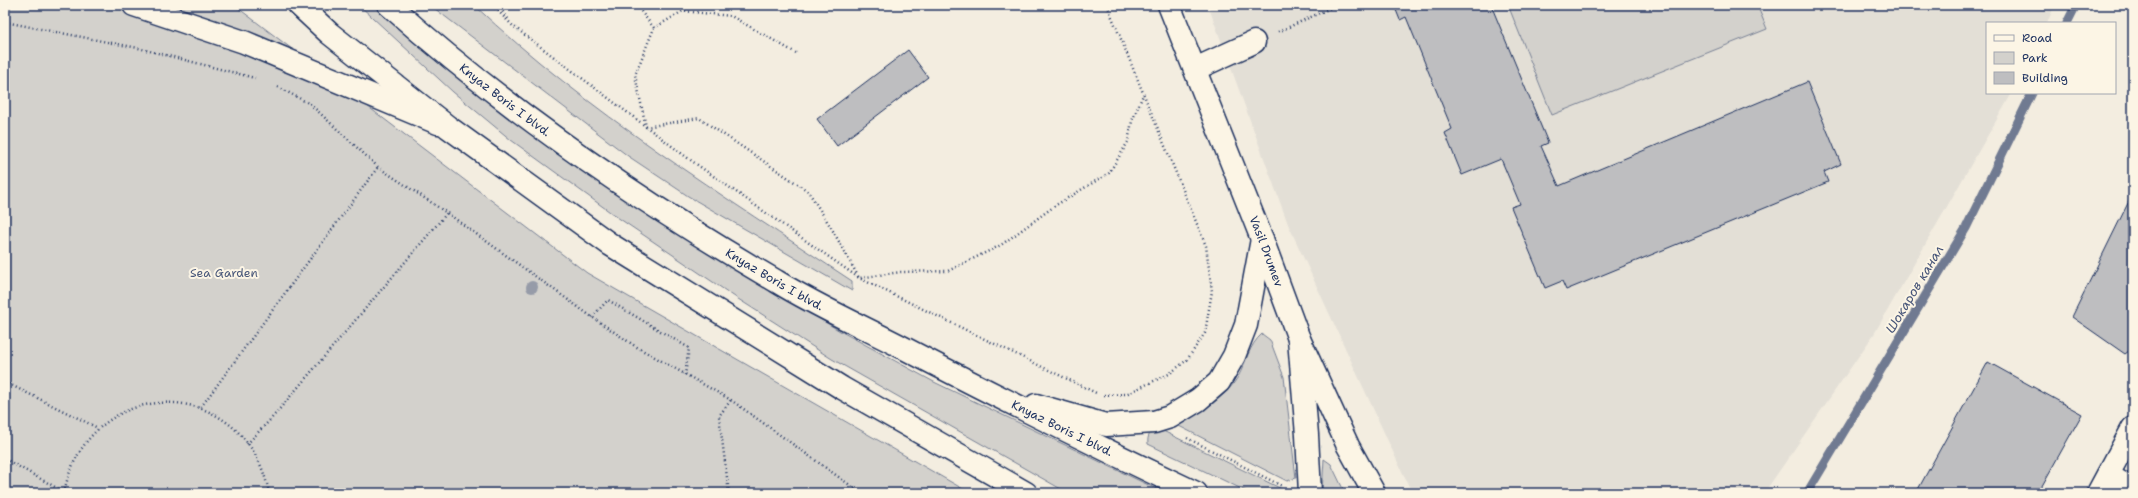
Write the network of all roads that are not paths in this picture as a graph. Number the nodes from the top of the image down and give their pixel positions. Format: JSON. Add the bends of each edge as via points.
{"nodes":[{"id":1,"x":134,"y":5,"type":"edge"},
{"id":2,"x":299,"y":5,"type":"edge"},
{"id":3,"x":389,"y":5,"type":"edge"},
{"id":4,"x":1169,"y":5,"type":"edge"},
{"id":5,"x":1254,"y":42,"type":"road end"},
{"id":6,"x":1195,"y":69,"type":"junction"},
{"id":7,"x":448,"y":127,"type":"junction"},
{"id":8,"x":1262,"y":239,"type":"junction"},
{"id":9,"x":1299,"y":339,"type":"junction"},
{"id":10,"x":985,"y":390,"type":"junction"},
{"id":11,"x":2133,"y":428,"type":"edge"},
{"id":12,"x":2103,"y":484,"type":"edge"},
{"id":13,"x":2133,"y":490,"type":"edge"},
{"id":14,"x":1026,"y":493,"type":"edge"},
{"id":15,"x":1196,"y":493,"type":"edge"},
{"id":16,"x":1310,"y":493,"type":"edge"},
{"id":17,"x":1374,"y":493,"type":"edge"}],
"edges":[{"from":1,"to":7,"type":"main road","via":[[244,42]]},
{"from":2,"to":7,"type":"main road","via":[[329,33]]},
{"from":3,"to":10,"type":"main road","name":"Knyaz Boris I blvd.","via":[[438,49],[515,109],[589,163],[683,225],[778,283]]},
{"from":4,"to":6,"type":"main road","name":"Vasil Drumev"},
{"from":5,"to":6,"type":"main road"},
{"from":6,"to":8,"type":"main road","name":"Vasil Drumev"},
{"from":7,"to":14,"type":"main road","via":[[611,245],[842,388]]},
{"from":8,"to":9,"type":"main road","name":"Vasil Drumev"},
{"from":8,"to":10,"type":"main road","via":[[1246,325],[1234,356],[1219,382],[1198,400],[1170,417],[1154,422],[1106,425]]},
{"from":9,"to":16,"type":"main road"},
{"from":9,"to":17,"type":"main road","name":"Vasil Drumev","via":[[1348,446]]},
{"from":10,"to":15,"type":"main road","name":"Knyaz Boris I blvd."},
{"from":11,"to":12,"type":"main road"},
{"from":12,"to":13,"type":"main road"}]}
